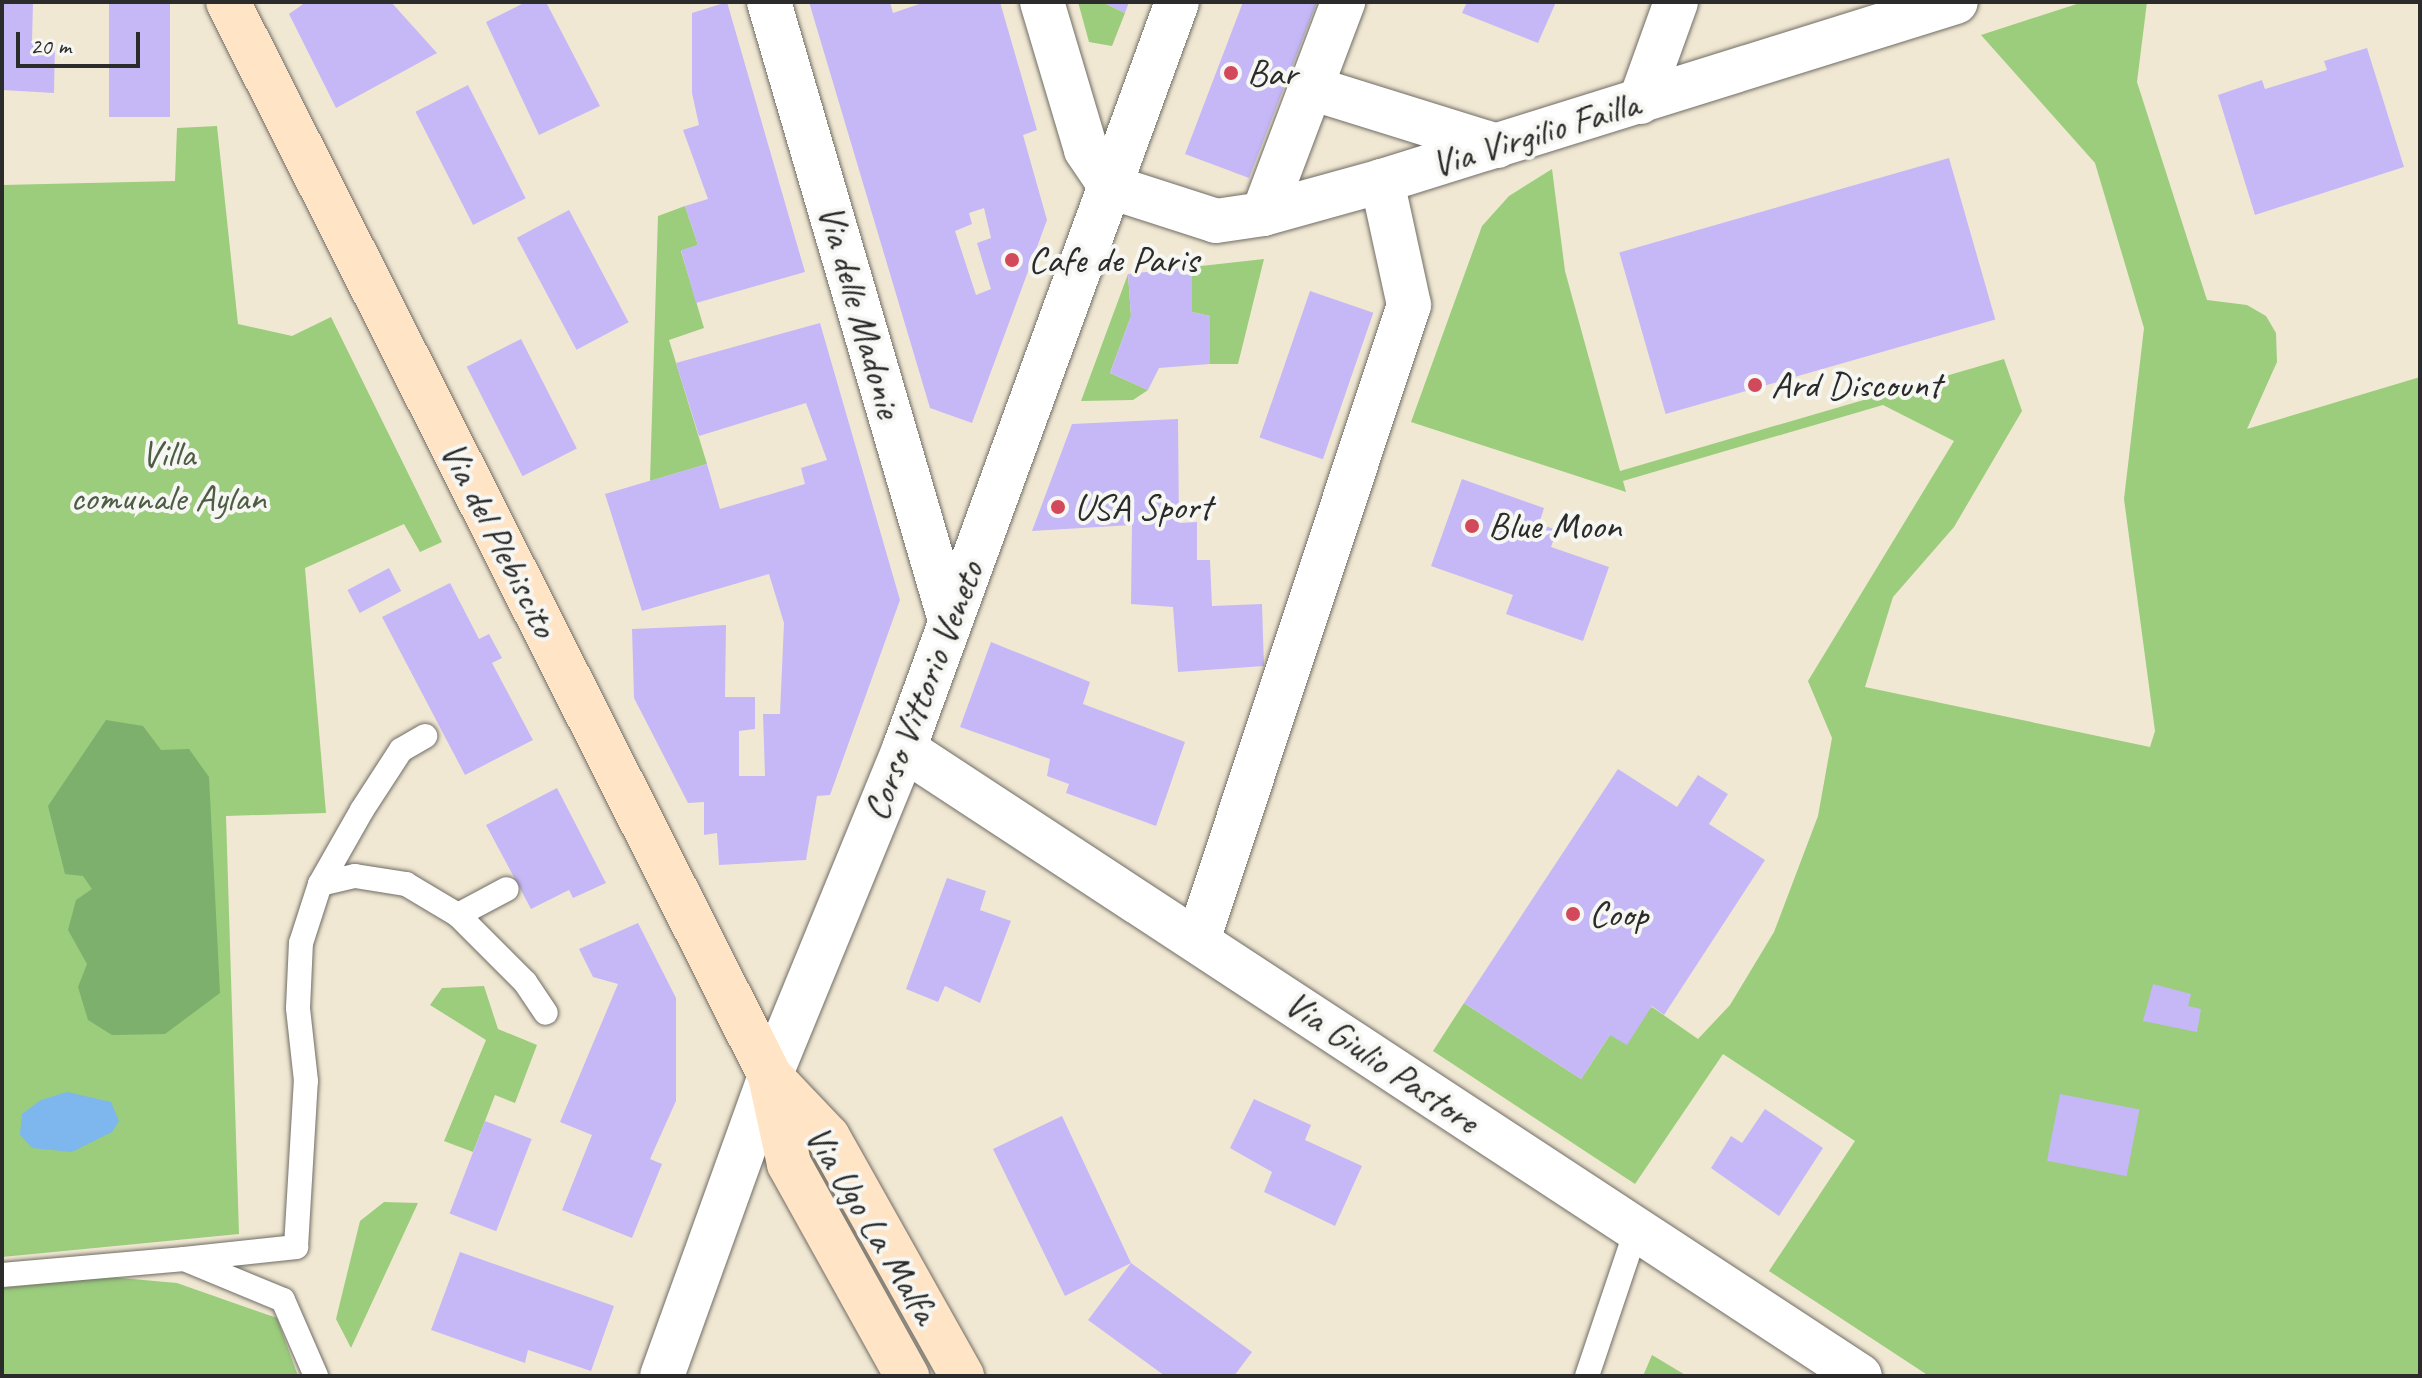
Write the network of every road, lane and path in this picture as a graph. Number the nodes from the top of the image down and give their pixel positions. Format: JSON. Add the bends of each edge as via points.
{"nodes":[{"id":1,"x":228,"y":2,"type":"edge"},
{"id":2,"x":769,"y":2,"type":"edge"},
{"id":3,"x":1042,"y":2,"type":"edge"},
{"id":4,"x":1177,"y":2,"type":"edge"},
{"id":5,"x":1343,"y":2,"type":"edge"},
{"id":6,"x":1676,"y":2,"type":"edge"},
{"id":7,"x":1956,"y":2,"type":"edge"},
{"id":8,"x":1311,"y":88,"type":"junction"},
{"id":9,"x":1640,"y":102,"type":"junction"},
{"id":10,"x":1497,"y":146,"type":"junction"},
{"id":11,"x":1382,"y":181,"type":"junction"},
{"id":12,"x":1111,"y":187,"type":"junction"},
{"id":13,"x":1263,"y":214,"type":"junction"},
{"id":14,"x":950,"y":620,"type":"junction"},
{"id":15,"x":425,"y":736,"type":"dead end"},
{"id":16,"x":904,"y":749,"type":"junction"},
{"id":17,"x":320,"y":884,"type":"junction"},
{"id":18,"x":507,"y":889,"type":"dead end"},
{"id":19,"x":458,"y":915,"type":"junction"},
{"id":20,"x":1198,"y":940,"type":"junction"},
{"id":21,"x":546,"y":1013,"type":"dead end"},
{"id":22,"x":770,"y":1076,"type":"junction"},
{"id":23,"x":1636,"y":1230,"type":"junction"},
{"id":24,"x":184,"y":1259,"type":"junction"},
{"id":25,"x":2,"y":1275,"type":"edge"},
{"id":26,"x":316,"y":1376,"type":"edge"},
{"id":27,"x":662,"y":1376,"type":"edge"},
{"id":28,"x":907,"y":1376,"type":"edge"},
{"id":29,"x":962,"y":1376,"type":"edge"},
{"id":30,"x":1587,"y":1376,"type":"edge"},
{"id":31,"x":1860,"y":1376,"type":"edge"}],
"edges":[{"from":1,"to":22,"type":"street","name":"Via del Plebiscito"},
{"from":2,"to":14,"type":"street","name":"Via delle Madonie"},
{"from":3,"to":12,"type":"street","via":[[1086,150]]},
{"from":4,"to":12,"type":"street","name":"Corso Vittorio Veneto"},
{"from":5,"to":8,"type":"street"},
{"from":6,"to":9,"type":"street"},
{"from":7,"to":9,"type":"street","name":"Via Virgilio Failla"},
{"from":8,"to":10,"type":"street"},
{"from":8,"to":13,"type":"street"},
{"from":9,"to":10,"type":"street","name":"Via Virgilio Failla"},
{"from":10,"to":11,"type":"street","name":"Via Virgilio Failla"},
{"from":11,"to":13,"type":"street","name":"Via Virgilio Failla"},
{"from":11,"to":20,"type":"street","via":[[1409,305]]},
{"from":12,"to":13,"type":"street","name":"Via Virgilio Failla","via":[[1216,221]]},
{"from":12,"to":14,"type":"street","name":"Corso Vittorio Veneto"},
{"from":14,"to":16,"type":"street","name":"Corso Vittorio Veneto"},
{"from":15,"to":17,"type":"lane","via":[[401,750]]},
{"from":16,"to":20,"type":"street","name":"Via Giulio Pastore"},
{"from":16,"to":22,"type":"street","name":"Corso Vittorio Veneto"},
{"from":17,"to":19,"type":"lane","via":[[355,876],[406,884]]},
{"from":17,"to":24,"type":"lane","via":[[301,943],[298,1008],[306,1081],[296,1247]]},
{"from":18,"to":19,"type":"lane"},
{"from":19,"to":21,"type":"lane","via":[[525,982]]},
{"from":20,"to":23,"type":"street","name":"Via Giulio Pastore"},
{"from":22,"to":27,"type":"street","name":"Corso Vittorio Veneto"},
{"from":22,"to":28,"type":"street","name":"Via Ugo La Malfa","via":[[789,1164]]},
{"from":22,"to":29,"type":"street","name":"Via Ugo La Malfa","via":[[828,1137]]},
{"from":23,"to":30,"type":"lane"},
{"from":23,"to":31,"type":"street","name":"Via Giulio Pastore"},
{"from":24,"to":25,"type":"lane"},
{"from":24,"to":26,"type":"lane","via":[[283,1300]]}]}
